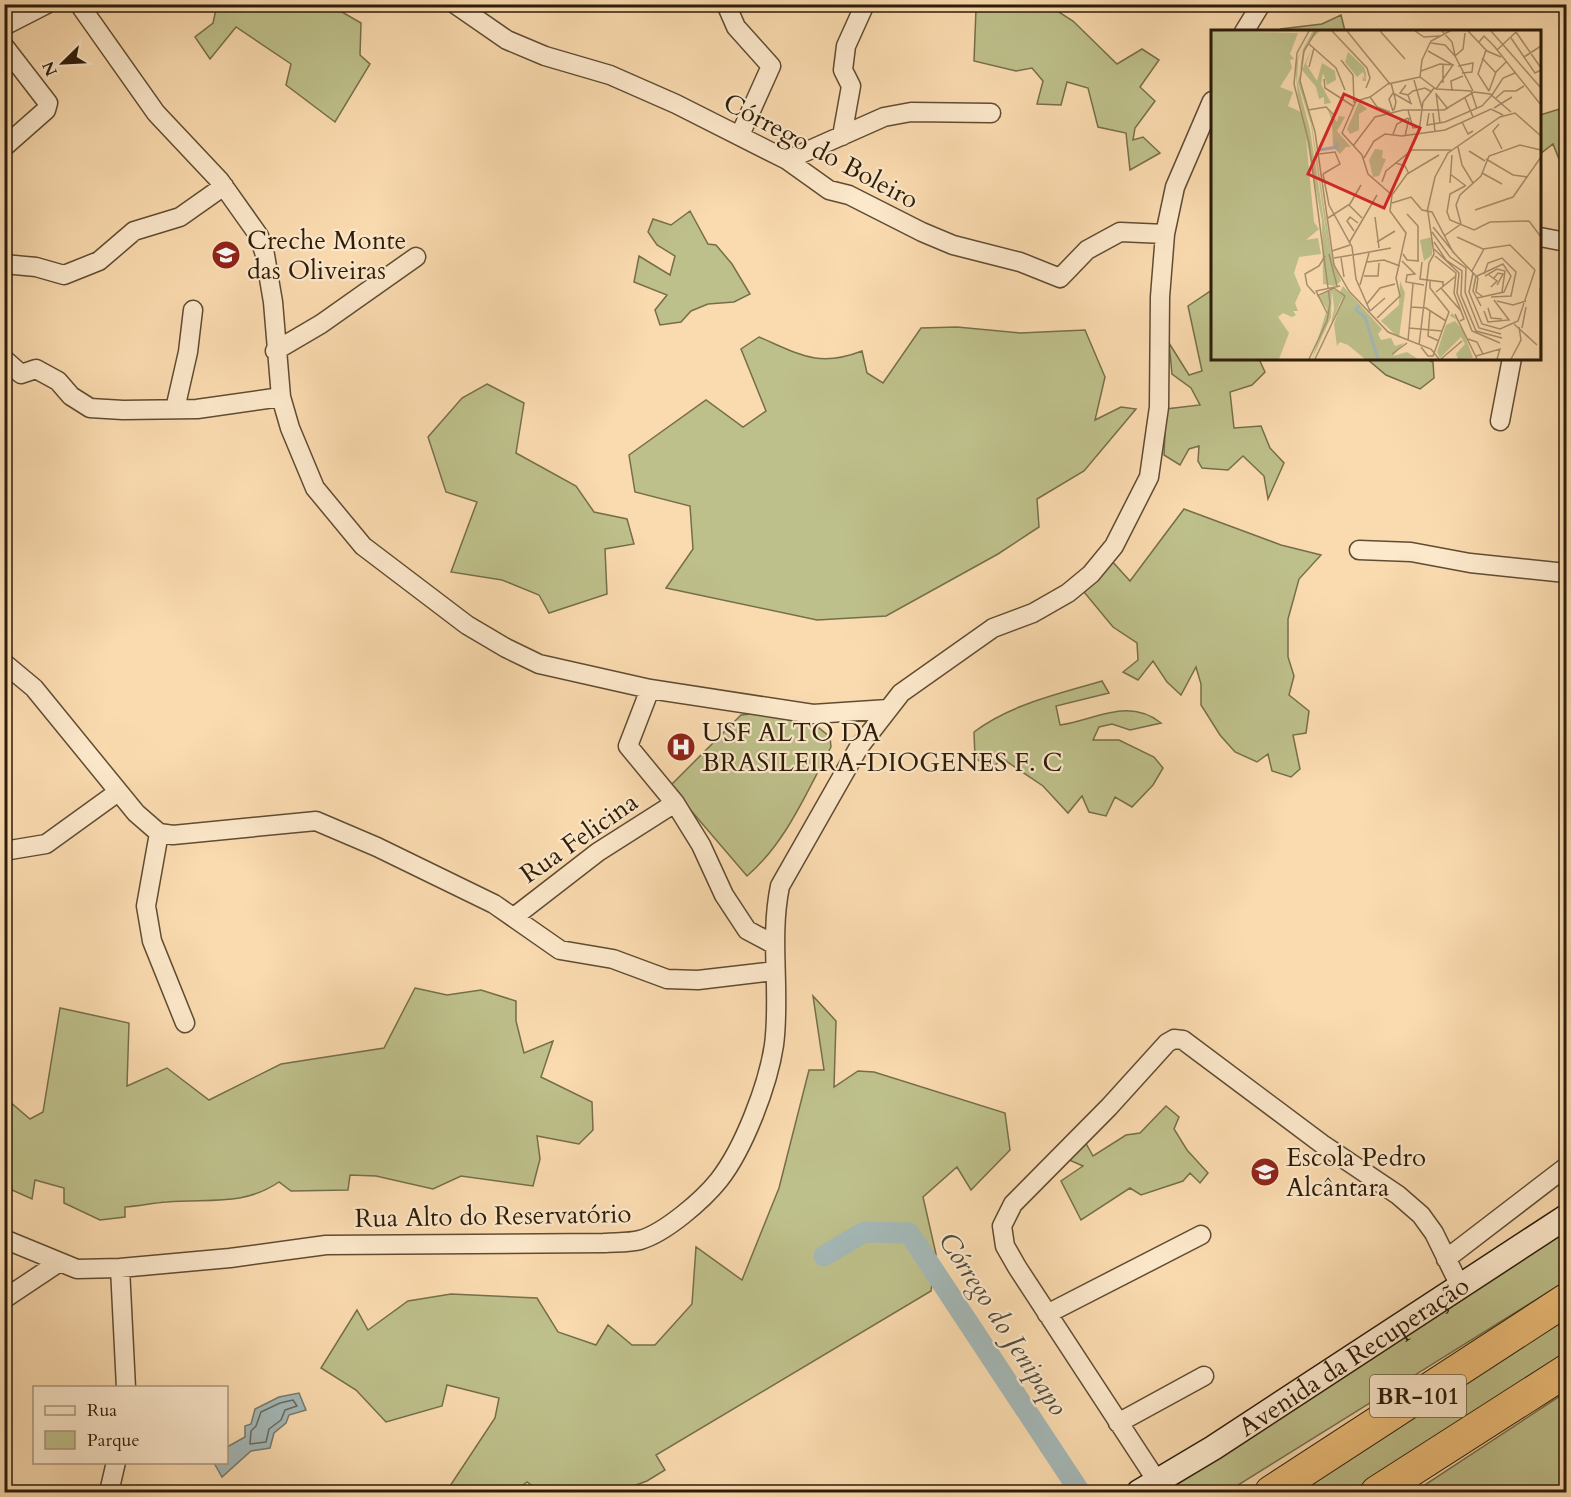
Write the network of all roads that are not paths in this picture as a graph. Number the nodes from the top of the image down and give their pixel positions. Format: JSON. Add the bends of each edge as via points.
{"nodes":[{"id":1,"x":47,"y":4,"type":"edge"},
{"id":2,"x":79,"y":4,"type":"edge"},
{"id":3,"x":455,"y":4,"type":"edge"},
{"id":4,"x":726,"y":4,"type":"edge"},
{"id":5,"x":865,"y":4,"type":"edge"},
{"id":6,"x":1261,"y":4,"type":"edge"},
{"id":7,"x":4,"y":26,"type":"edge"},
{"id":8,"x":1245,"y":30,"type":"edge"},
{"id":9,"x":4,"y":46,"type":"edge"},
{"id":10,"x":1211,"y":103,"type":"edge"},
{"id":11,"x":991,"y":113,"type":"dead end"},
{"id":12,"x":740,"y":135,"type":"junction"},
{"id":13,"x":842,"y":136,"type":"junction"},
{"id":14,"x":4,"y":147,"type":"edge"},
{"id":15,"x":787,"y":160,"type":"junction"},
{"id":16,"x":224,"y":186,"type":"junction"},
{"id":17,"x":1165,"y":234,"type":"junction"},
{"id":18,"x":1541,"y":237,"type":"edge"},
{"id":19,"x":1566,"y":242,"type":"edge"},
{"id":20,"x":416,"y":257,"type":"dead end"},
{"id":21,"x":4,"y":264,"type":"edge"},
{"id":22,"x":193,"y":310,"type":"dead end"},
{"id":23,"x":276,"y":351,"type":"junction"},
{"id":24,"x":4,"y":359,"type":"edge"},
{"id":25,"x":1512,"y":360,"type":"edge"},
{"id":26,"x":281,"y":397,"type":"junction"},
{"id":27,"x":176,"y":409,"type":"junction"},
{"id":28,"x":1500,"y":421,"type":"dead end"},
{"id":29,"x":1359,"y":550,"type":"dead end"},
{"id":30,"x":1566,"y":573,"type":"edge"},
{"id":31,"x":4,"y":663,"type":"edge"},
{"id":32,"x":650,"y":688,"type":"junction"},
{"id":33,"x":888,"y":709,"type":"junction"},
{"id":34,"x":118,"y":792,"type":"junction"},
{"id":35,"x":675,"y":803,"type":"junction"},
{"id":36,"x":159,"y":833,"type":"junction"},
{"id":37,"x":4,"y":851,"type":"edge"},
{"id":38,"x":514,"y":917,"type":"junction"},
{"id":39,"x":775,"y":945,"type":"junction"},
{"id":40,"x":775,"y":971,"type":"junction"},
{"id":41,"x":184,"y":1023,"type":"dead end"},
{"id":42,"x":1566,"y":1167,"type":"edge"},
{"id":43,"x":1566,"y":1217,"type":"edge"},
{"id":44,"x":1201,"y":1235,"type":"dead end"},
{"id":45,"x":4,"y":1239,"type":"edge"},
{"id":46,"x":1446,"y":1259,"type":"junction"},
{"id":47,"x":58,"y":1263,"type":"junction"},
{"id":48,"x":120,"y":1268,"type":"junction"},
{"id":49,"x":1460,"y":1286,"type":"junction"},
{"id":50,"x":4,"y":1299,"type":"edge"},
{"id":51,"x":1566,"y":1300,"type":"edge"},
{"id":52,"x":1047,"y":1314,"type":"junction"},
{"id":53,"x":1566,"y":1371,"type":"edge"},
{"id":54,"x":1203,"y":1376,"type":"dead end"},
{"id":55,"x":126,"y":1386,"type":"edge"},
{"id":56,"x":1119,"y":1422,"type":"junction"},
{"id":57,"x":116,"y":1464,"type":"edge"},
{"id":58,"x":1148,"y":1487,"type":"edge"},
{"id":59,"x":109,"y":1492,"type":"edge"},
{"id":60,"x":1271,"y":1492,"type":"edge"},
{"id":61,"x":1377,"y":1492,"type":"edge"}],
"edges":[{"from":1,"to":7,"type":"street"},
{"from":2,"to":16,"type":"street","via":[[156,113]]},
{"from":3,"to":12,"type":"street","name":"Córrego do Boleiro","via":[[507,40],[610,75]]},
{"from":4,"to":12,"type":"street","via":[[736,27],[771,66]]},
{"from":5,"to":13,"type":"street","via":[[846,46],[843,70],[851,86]]},
{"from":6,"to":8,"type":"street"},
{"from":9,"to":14,"type":"street","via":[[48,103],[46,110]]},
{"from":10,"to":17,"type":"street","name":"Rua Alto do Reservatório","via":[[1175,187]]},
{"from":11,"to":13,"type":"street","via":[[911,112],[884,117]]},
{"from":12,"to":15,"type":"street","name":"Córrego do Boleiro"},
{"from":13,"to":15,"type":"street"},
{"from":15,"to":17,"type":"street","name":"Córrego do Boleiro","via":[[828,190],[849,195],[922,232],[1060,278],[1087,250],[1120,232]]},
{"from":16,"to":21,"type":"street","via":[[180,217],[134,231],[99,261],[64,276],[36,267]]},
{"from":16,"to":23,"type":"street","via":[[259,236],[265,255]]},
{"from":17,"to":33,"type":"street","name":"Rua Alto do Reservatório","via":[[1157,433],[1149,477],[1114,546],[1091,574],[1068,593],[1034,613],[993,628],[958,650],[901,693]]},
{"from":18,"to":19,"type":"street"},
{"from":20,"to":23,"type":"street"},
{"from":22,"to":27,"type":"street"},
{"from":23,"to":26,"type":"street"},
{"from":24,"to":27,"type":"street","via":[[21,374],[36,369],[58,381],[71,396],[90,408]]},
{"from":25,"to":28,"type":"street"},
{"from":26,"to":27,"type":"street"},
{"from":26,"to":32,"type":"street","via":[[315,488],[363,546],[467,625],[506,648],[539,664]]},
{"from":29,"to":30,"type":"street","via":[[1411,552]]},
{"from":31,"to":34,"type":"street","via":[[34,688]]},
{"from":32,"to":33,"type":"street","via":[[813,714]]},
{"from":32,"to":35,"type":"street","via":[[628,746]]},
{"from":33,"to":39,"type":"street","name":"Rua Alto do Reservatório","via":[[859,747],[780,886],[774,912]]},
{"from":34,"to":36,"type":"street"},
{"from":34,"to":37,"type":"street","via":[[46,844]]},
{"from":35,"to":38,"type":"street","name":"Rua Felicina","via":[[598,852]]},
{"from":35,"to":39,"type":"street","via":[[747,930]]},
{"from":36,"to":38,"type":"street","via":[[173,835],[316,821],[377,847]]},
{"from":36,"to":41,"type":"street","via":[[146,906],[152,941]]},
{"from":38,"to":40,"type":"street","via":[[560,950],[613,959],[667,979],[698,980]]},
{"from":39,"to":40,"type":"street","name":"Rua Alto do Reservatório"},
{"from":40,"to":48,"type":"street","name":"Rua Alto do Reservatório","via":[[774,1046],[743,1138],[719,1180],[670,1224],[640,1240],[326,1245]]},
{"from":42,"to":46,"type":"street"},
{"from":43,"to":49,"type":"main road","name":"Avenida da Recuperação"},
{"from":44,"to":52,"type":"street"},
{"from":45,"to":47,"type":"street","name":"Rua Alto do Reservatório"},
{"from":46,"to":49,"type":"street"},
{"from":46,"to":52,"type":"street","via":[[1421,1215],[1398,1195],[1322,1144],[1183,1040],[1174,1039],[1030,1186],[1006,1216],[1002,1226],[1005,1246]]},
{"from":47,"to":48,"type":"street","name":"Rua Alto do Reservatório","via":[[77,1269]]},
{"from":47,"to":50,"type":"street"},
{"from":48,"to":55,"type":"street"},
{"from":49,"to":58,"type":"main road","name":"Avenida da Recuperação"},
{"from":51,"to":60,"type":"highway","number":"BR-101"},
{"from":52,"to":56,"type":"street"},
{"from":53,"to":61,"type":"highway","number":"BR-101"},
{"from":54,"to":56,"type":"street"},
{"from":56,"to":58,"type":"street"},
{"from":57,"to":59,"type":"street"}]}
